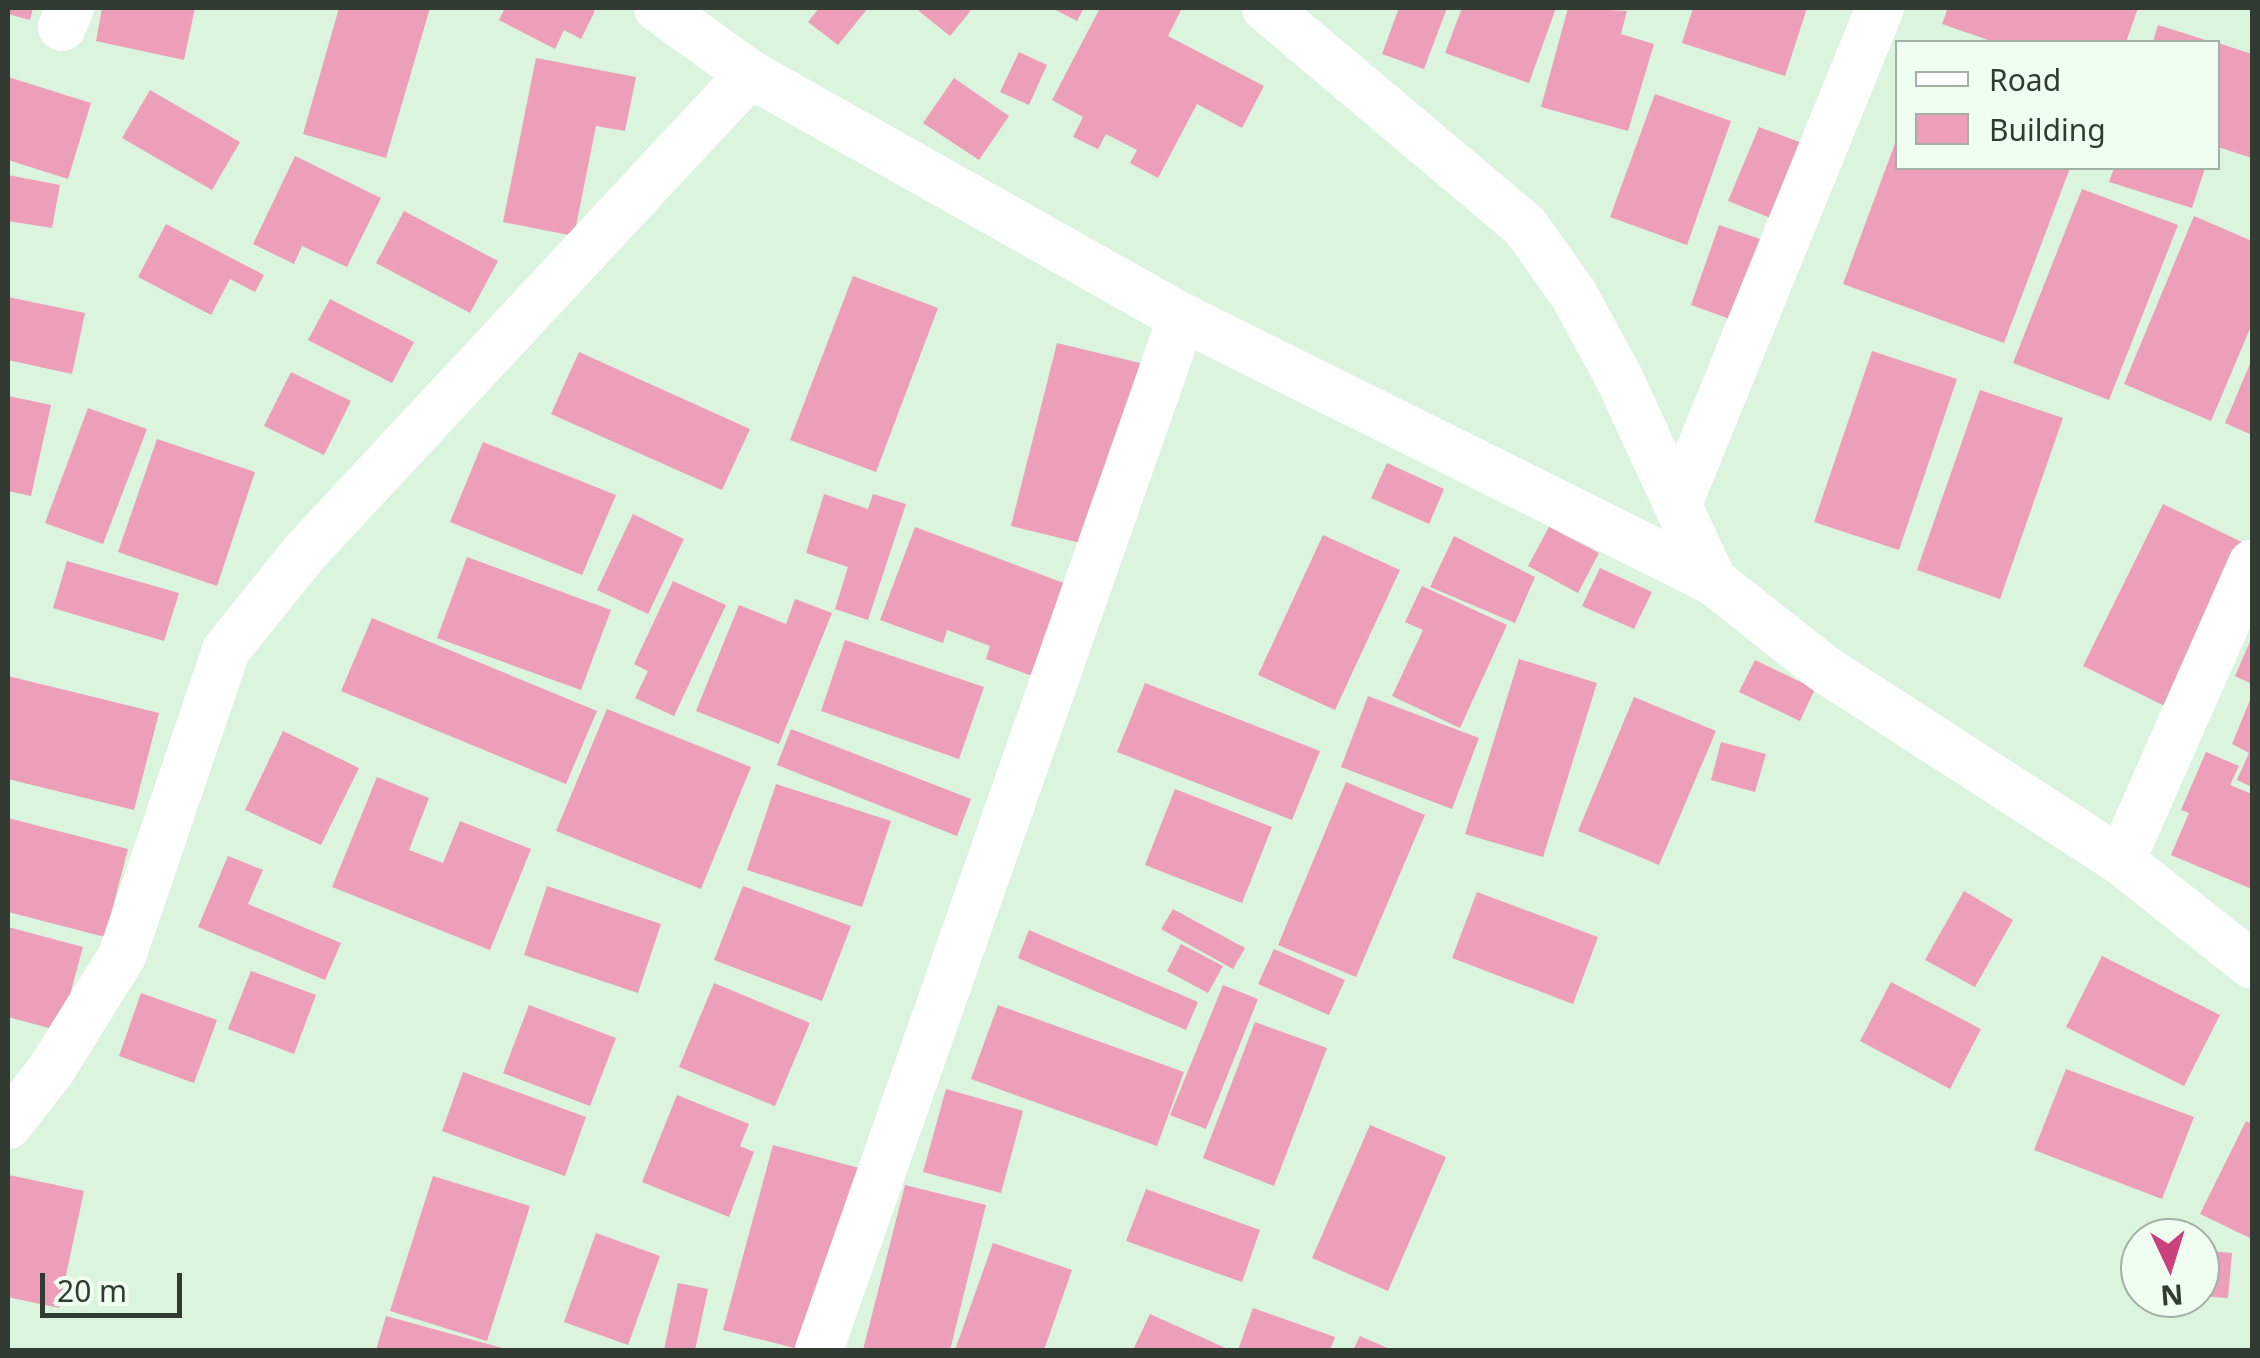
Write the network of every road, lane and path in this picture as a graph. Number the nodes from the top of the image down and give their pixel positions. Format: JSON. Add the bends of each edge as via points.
{"nodes":[{"id":1,"x":658,"y":8,"type":"edge"},
{"id":2,"x":1266,"y":8,"type":"edge"},
{"id":3,"x":1880,"y":8,"type":"edge"},
{"id":4,"x":750,"y":74,"type":"junction"},
{"id":5,"x":1182,"y":317,"type":"junction"},
{"id":6,"x":1680,"y":499,"type":"junction"},
{"id":7,"x":2252,"y":564,"type":"edge"},
{"id":8,"x":1713,"y":581,"type":"junction"},
{"id":9,"x":2120,"y":860,"type":"junction"},
{"id":10,"x":2252,"y":965,"type":"edge"},
{"id":11,"x":8,"y":1125,"type":"edge"},
{"id":12,"x":819,"y":1350,"type":"edge"}],
"edges":[{"from":1,"to":4,"type":"street"},
{"from":2,"to":6,"type":"street","via":[[1525,226],[1574,296]]},
{"from":3,"to":6,"type":"street"},
{"from":4,"to":5,"type":"street"},
{"from":4,"to":11,"type":"street","via":[[305,552],[226,650],[122,956]]},
{"from":5,"to":8,"type":"street"},
{"from":5,"to":12,"type":"street"},
{"from":6,"to":8,"type":"street"},
{"from":7,"to":9,"type":"street"},
{"from":8,"to":9,"type":"street","via":[[1822,668]]},
{"from":9,"to":10,"type":"street"}]}
